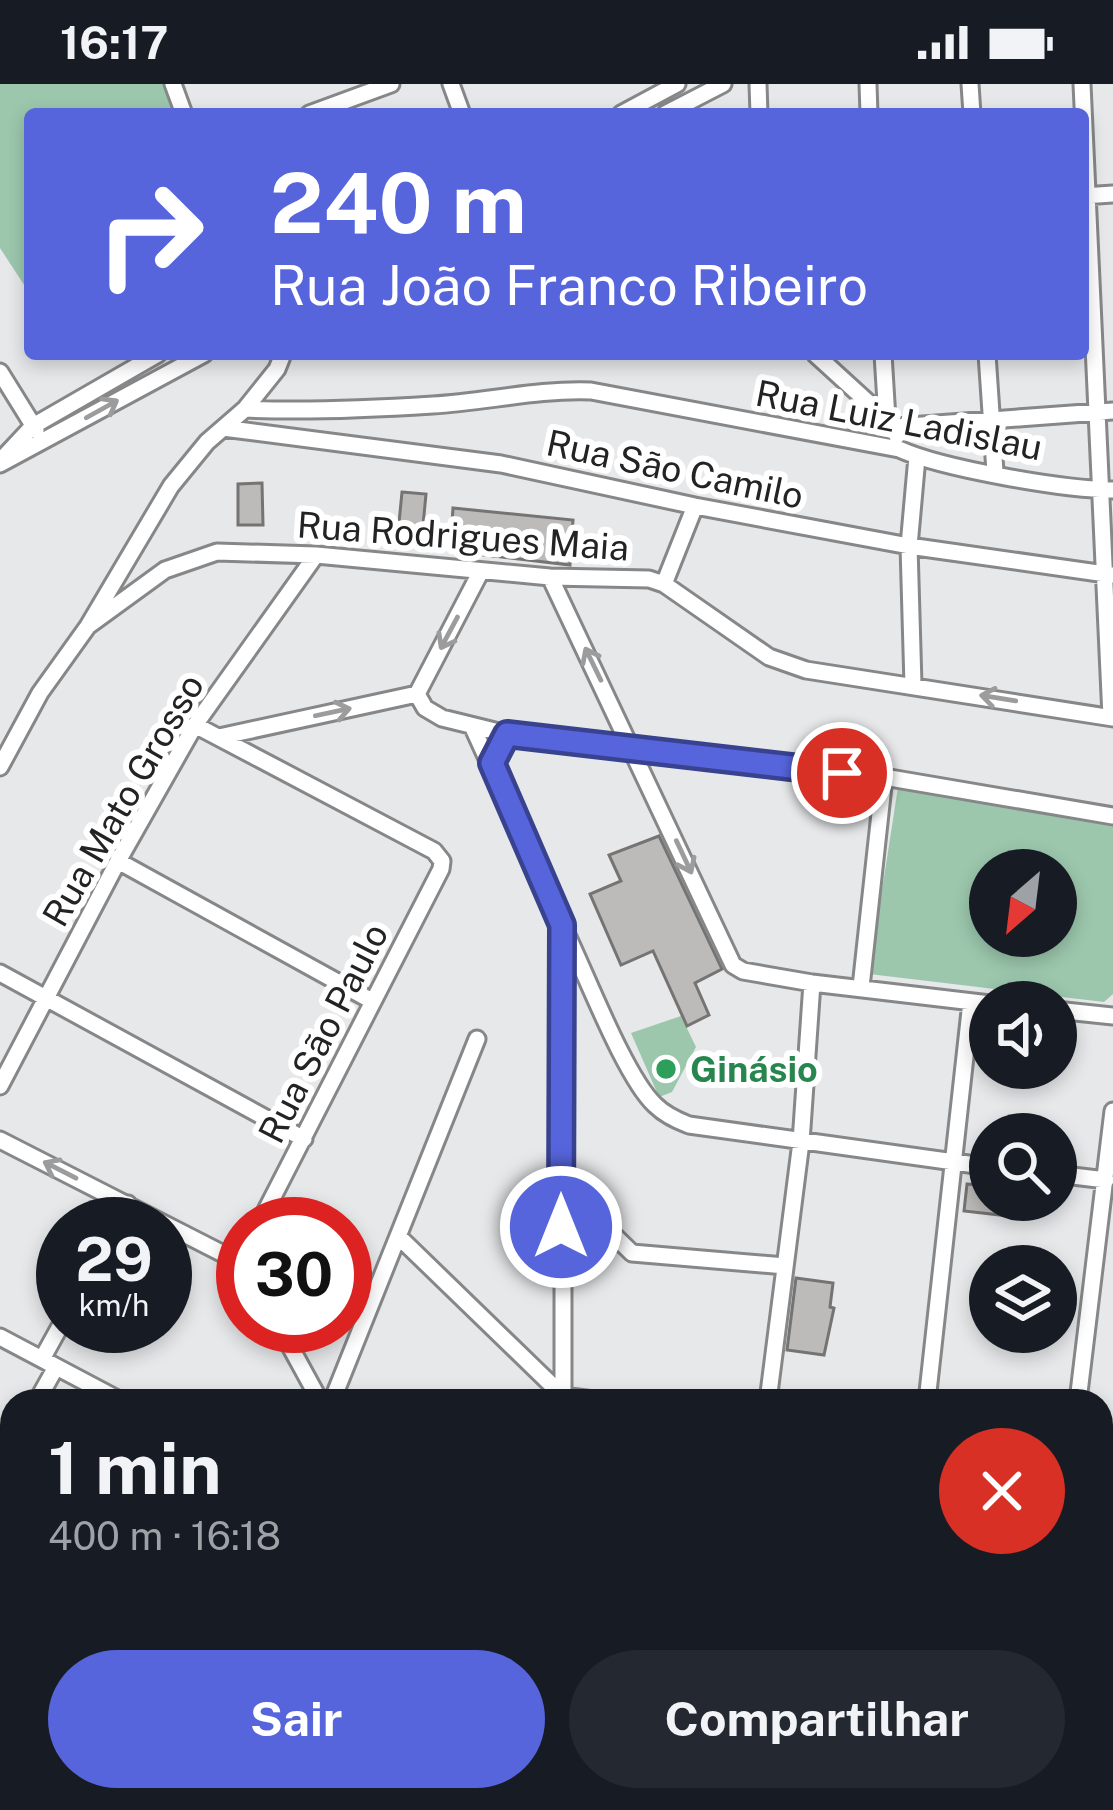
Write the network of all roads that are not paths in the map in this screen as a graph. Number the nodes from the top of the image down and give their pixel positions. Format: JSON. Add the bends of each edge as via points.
{"nodes":[{"id":1,"x":391,"y":84,"type":"edge"},
{"id":2,"x":677,"y":84,"type":"edge"},
{"id":3,"x":723,"y":84,"type":"edge"},
{"id":4,"x":325,"y":108,"type":"edge"},
{"id":5,"x":632,"y":108,"type":"edge"},
{"id":6,"x":677,"y":108,"type":"edge"},
{"id":7,"x":1089,"y":239,"type":"edge"},
{"id":8,"x":148,"y":360,"type":"edge"},
{"id":9,"x":193,"y":360,"type":"edge"},
{"id":10,"x":282,"y":360,"type":"edge"},
{"id":11,"x":822,"y":360,"type":"edge"},
{"id":12,"x":884,"y":360,"type":"edge"},
{"id":13,"x":987,"y":360,"type":"edge"},
{"id":14,"x":0,"y":372,"type":"edge"},
{"id":15,"x":245,"y":409,"type":"junction"},
{"id":16,"x":1105,"y":411,"type":"edge"},
{"id":17,"x":992,"y":419,"type":"junction"},
{"id":18,"x":891,"y":423,"type":"junction"},
{"id":19,"x":33,"y":426,"type":"junction"},
{"id":20,"x":223,"y":428,"type":"junction"},
{"id":21,"x":44,"y":441,"type":"junction"},
{"id":22,"x":899,"y":449,"type":"junction"},
{"id":23,"x":917,"y":457,"type":"junction"},
{"id":24,"x":0,"y":464,"type":"edge"},
{"id":25,"x":994,"y":472,"type":"junction"},
{"id":26,"x":1108,"y":490,"type":"edge"},
{"id":27,"x":695,"y":506,"type":"junction"},
{"id":28,"x":910,"y":546,"type":"junction"},
{"id":29,"x":316,"y":555,"type":"junction"},
{"id":30,"x":481,"y":572,"type":"junction"},
{"id":31,"x":1110,"y":575,"type":"edge"},
{"id":32,"x":550,"y":577,"type":"junction"},
{"id":33,"x":664,"y":584,"type":"junction"},
{"id":34,"x":88,"y":626,"type":"junction"},
{"id":35,"x":913,"y":685,"type":"junction"},
{"id":36,"x":417,"y":694,"type":"junction"},
{"id":37,"x":1112,"y":717,"type":"edge"},
{"id":38,"x":195,"y":725,"type":"junction"},
{"id":39,"x":473,"y":728,"type":"junction"},
{"id":40,"x":507,"y":734,"type":"junction"},
{"id":41,"x":219,"y":737,"type":"junction"},
{"id":42,"x":635,"y":751,"type":"junction"},
{"id":43,"x":492,"y":763,"type":"junction"},
{"id":44,"x":0,"y":767,"type":"edge"},
{"id":45,"x":884,"y":777,"type":"junction"},
{"id":46,"x":1113,"y":816,"type":"edge"},
{"id":47,"x":118,"y":860,"type":"junction"},
{"id":48,"x":562,"y":925,"type":"junction"},
{"id":49,"x":0,"y":973,"type":"edge"},
{"id":50,"x":812,"y":983,"type":"junction"},
{"id":51,"x":861,"y":987,"type":"junction"},
{"id":52,"x":46,"y":999,"type":"junction"},
{"id":53,"x":372,"y":1001,"type":"junction"},
{"id":54,"x":969,"y":1002,"type":"edge"},
{"id":55,"x":1077,"y":1012,"type":"edge"},
{"id":56,"x":1113,"y":1016,"type":"edge"},
{"id":57,"x":969,"y":1019,"type":"edge"},
{"id":58,"x":477,"y":1039,"type":"dead end"},
{"id":59,"x":0,"y":1086,"type":"edge"},
{"id":60,"x":1113,"y":1111,"type":"edge"},
{"id":61,"x":304,"y":1139,"type":"junction"},
{"id":62,"x":0,"y":1140,"type":"edge"},
{"id":63,"x":801,"y":1142,"type":"junction"},
{"id":64,"x":952,"y":1162,"type":"junction"},
{"id":65,"x":969,"y":1164,"type":"edge"},
{"id":66,"x":1077,"y":1177,"type":"edge"},
{"id":67,"x":1106,"y":1180,"type":"junction"},
{"id":68,"x":561,"y":1184,"type":"junction"},
{"id":69,"x":114,"y":1197,"type":"edge"},
{"id":70,"x":273,"y":1197,"type":"edge"},
{"id":71,"x":399,"y":1237,"type":"junction"},
{"id":72,"x":785,"y":1266,"type":"junction"},
{"id":73,"x":0,"y":1337,"type":"edge"},
{"id":74,"x":52,"y":1353,"type":"edge"},
{"id":75,"x":294,"y":1353,"type":"edge"},
{"id":76,"x":49,"y":1363,"type":"junction"},
{"id":77,"x":41,"y":1389,"type":"edge"},
{"id":78,"x":98,"y":1389,"type":"edge"},
{"id":79,"x":313,"y":1389,"type":"edge"},
{"id":80,"x":337,"y":1389,"type":"edge"},
{"id":81,"x":553,"y":1389,"type":"edge"},
{"id":82,"x":563,"y":1389,"type":"edge"},
{"id":83,"x":770,"y":1389,"type":"edge"},
{"id":84,"x":928,"y":1389,"type":"edge"},
{"id":85,"x":1080,"y":1389,"type":"edge"}],
"edges":[{"from":1,"to":4,"type":"street"},
{"from":2,"to":5,"type":"street"},
{"from":3,"to":6,"type":"street"},
{"from":7,"to":16,"type":"street"},
{"from":8,"to":19,"type":"street"},
{"from":21,"to":9,"type":"street","one_way":true},
{"from":10,"to":15,"type":"street"},
{"from":11,"to":18,"type":"street"},
{"from":12,"to":18,"type":"street"},
{"from":13,"to":17,"type":"street"},
{"from":14,"to":19,"type":"street"},
{"from":15,"to":20,"type":"street"},
{"from":15,"to":22,"type":"street","name":"Rua Luiz Ladislau","via":[[324,411],[591,391]]},
{"from":16,"to":17,"type":"street"},
{"from":16,"to":26,"type":"street"},
{"from":17,"to":18,"type":"street"},
{"from":17,"to":25,"type":"street"},
{"from":18,"to":22,"type":"street"},
{"from":19,"to":21,"type":"street"},
{"from":19,"to":24,"type":"street"},
{"from":20,"to":27,"type":"street","name":"Rua São Camilo","via":[[501,464]]},
{"from":20,"to":34,"type":"street","via":[[171,486]]},
{"from":21,"to":24,"type":"street"},
{"from":22,"to":23,"type":"street","name":"Rua Luiz Ladislau"},
{"from":23,"to":25,"type":"street","name":"Rua Luiz Ladislau"},
{"from":23,"to":28,"type":"street"},
{"from":25,"to":26,"type":"street","name":"Rua Luiz Ladislau"},
{"from":26,"to":31,"type":"street"},
{"from":27,"to":28,"type":"street","name":"Rua São Camilo"},
{"from":27,"to":33,"type":"street"},
{"from":28,"to":31,"type":"street","name":"Rua São Camilo"},
{"from":28,"to":35,"type":"street"},
{"from":29,"to":30,"type":"street","name":"Rua Rodrigues Maia"},
{"from":29,"to":34,"type":"street","name":"Rua Rodrigues Maia","via":[[217,552],[191,559]]},
{"from":29,"to":38,"type":"street","name":"Rua Mato Grosso"},
{"from":30,"to":32,"type":"street","name":"Rua Rodrigues Maia"},
{"from":30,"to":36,"type":"street","one_way":true},
{"from":31,"to":37,"type":"street"},
{"from":32,"to":33,"type":"street","name":"Rua Rodrigues Maia"},
{"from":42,"to":32,"type":"street","one_way":true},
{"from":33,"to":35,"type":"street","name":"Rua Rodrigues Maia","via":[[785,664]]},
{"from":34,"to":44,"type":"street"},
{"from":37,"to":35,"type":"street","name":"Rua Rodrigues Maia","one_way":true},
{"from":36,"to":39,"type":"street","via":[[425,708]]},
{"from":41,"to":36,"type":"street","one_way":true},
{"from":38,"to":41,"type":"street"},
{"from":38,"to":47,"type":"street","name":"Rua Mato Grosso"},
{"from":39,"to":40,"type":"street"},
{"from":39,"to":43,"type":"street"},
{"from":40,"to":42,"type":"street"},
{"from":40,"to":43,"type":"street"},
{"from":41,"to":53,"type":"street","name":"Rua São Paulo","via":[[440,856],[441,869]]},
{"from":42,"to":45,"type":"street"},
{"from":42,"to":50,"type":"street","one_way":true,"via":[[737,969]]},
{"from":43,"to":48,"type":"street"},
{"from":45,"to":46,"type":"street"},
{"from":45,"to":51,"type":"street"},
{"from":47,"to":52,"type":"street","name":"Rua Mato Grosso"},
{"from":47,"to":53,"type":"street"},
{"from":48,"to":63,"type":"street","via":[[651,1102],[688,1125]]},
{"from":48,"to":68,"type":"street"},
{"from":49,"to":52,"type":"street"},
{"from":50,"to":51,"type":"street"},
{"from":50,"to":63,"type":"street"},
{"from":51,"to":54,"type":"street"},
{"from":52,"to":59,"type":"street","name":"Rua Mato Grosso"},
{"from":52,"to":61,"type":"street"},
{"from":53,"to":61,"type":"street","name":"Rua São Paulo"},
{"from":55,"to":56,"type":"street"},
{"from":57,"to":64,"type":"street"},
{"from":58,"to":71,"type":"street"},
{"from":60,"to":67,"type":"street"},
{"from":61,"to":70,"type":"street","name":"Rua São Paulo"},
{"from":69,"to":62,"type":"street","one_way":true},
{"from":63,"to":64,"type":"street"},
{"from":63,"to":72,"type":"street"},
{"from":64,"to":65,"type":"street"},
{"from":64,"to":84,"type":"street"},
{"from":66,"to":67,"type":"street"},
{"from":67,"to":85,"type":"street"},
{"from":68,"to":72,"type":"street","via":[[632,1252]]},
{"from":68,"to":82,"type":"street"},
{"from":71,"to":80,"type":"street"},
{"from":71,"to":81,"type":"street"},
{"from":72,"to":83,"type":"street"},
{"from":73,"to":76,"type":"street"},
{"from":74,"to":76,"type":"street"},
{"from":75,"to":79,"type":"street"},
{"from":76,"to":77,"type":"street"},
{"from":76,"to":78,"type":"street"}]}
